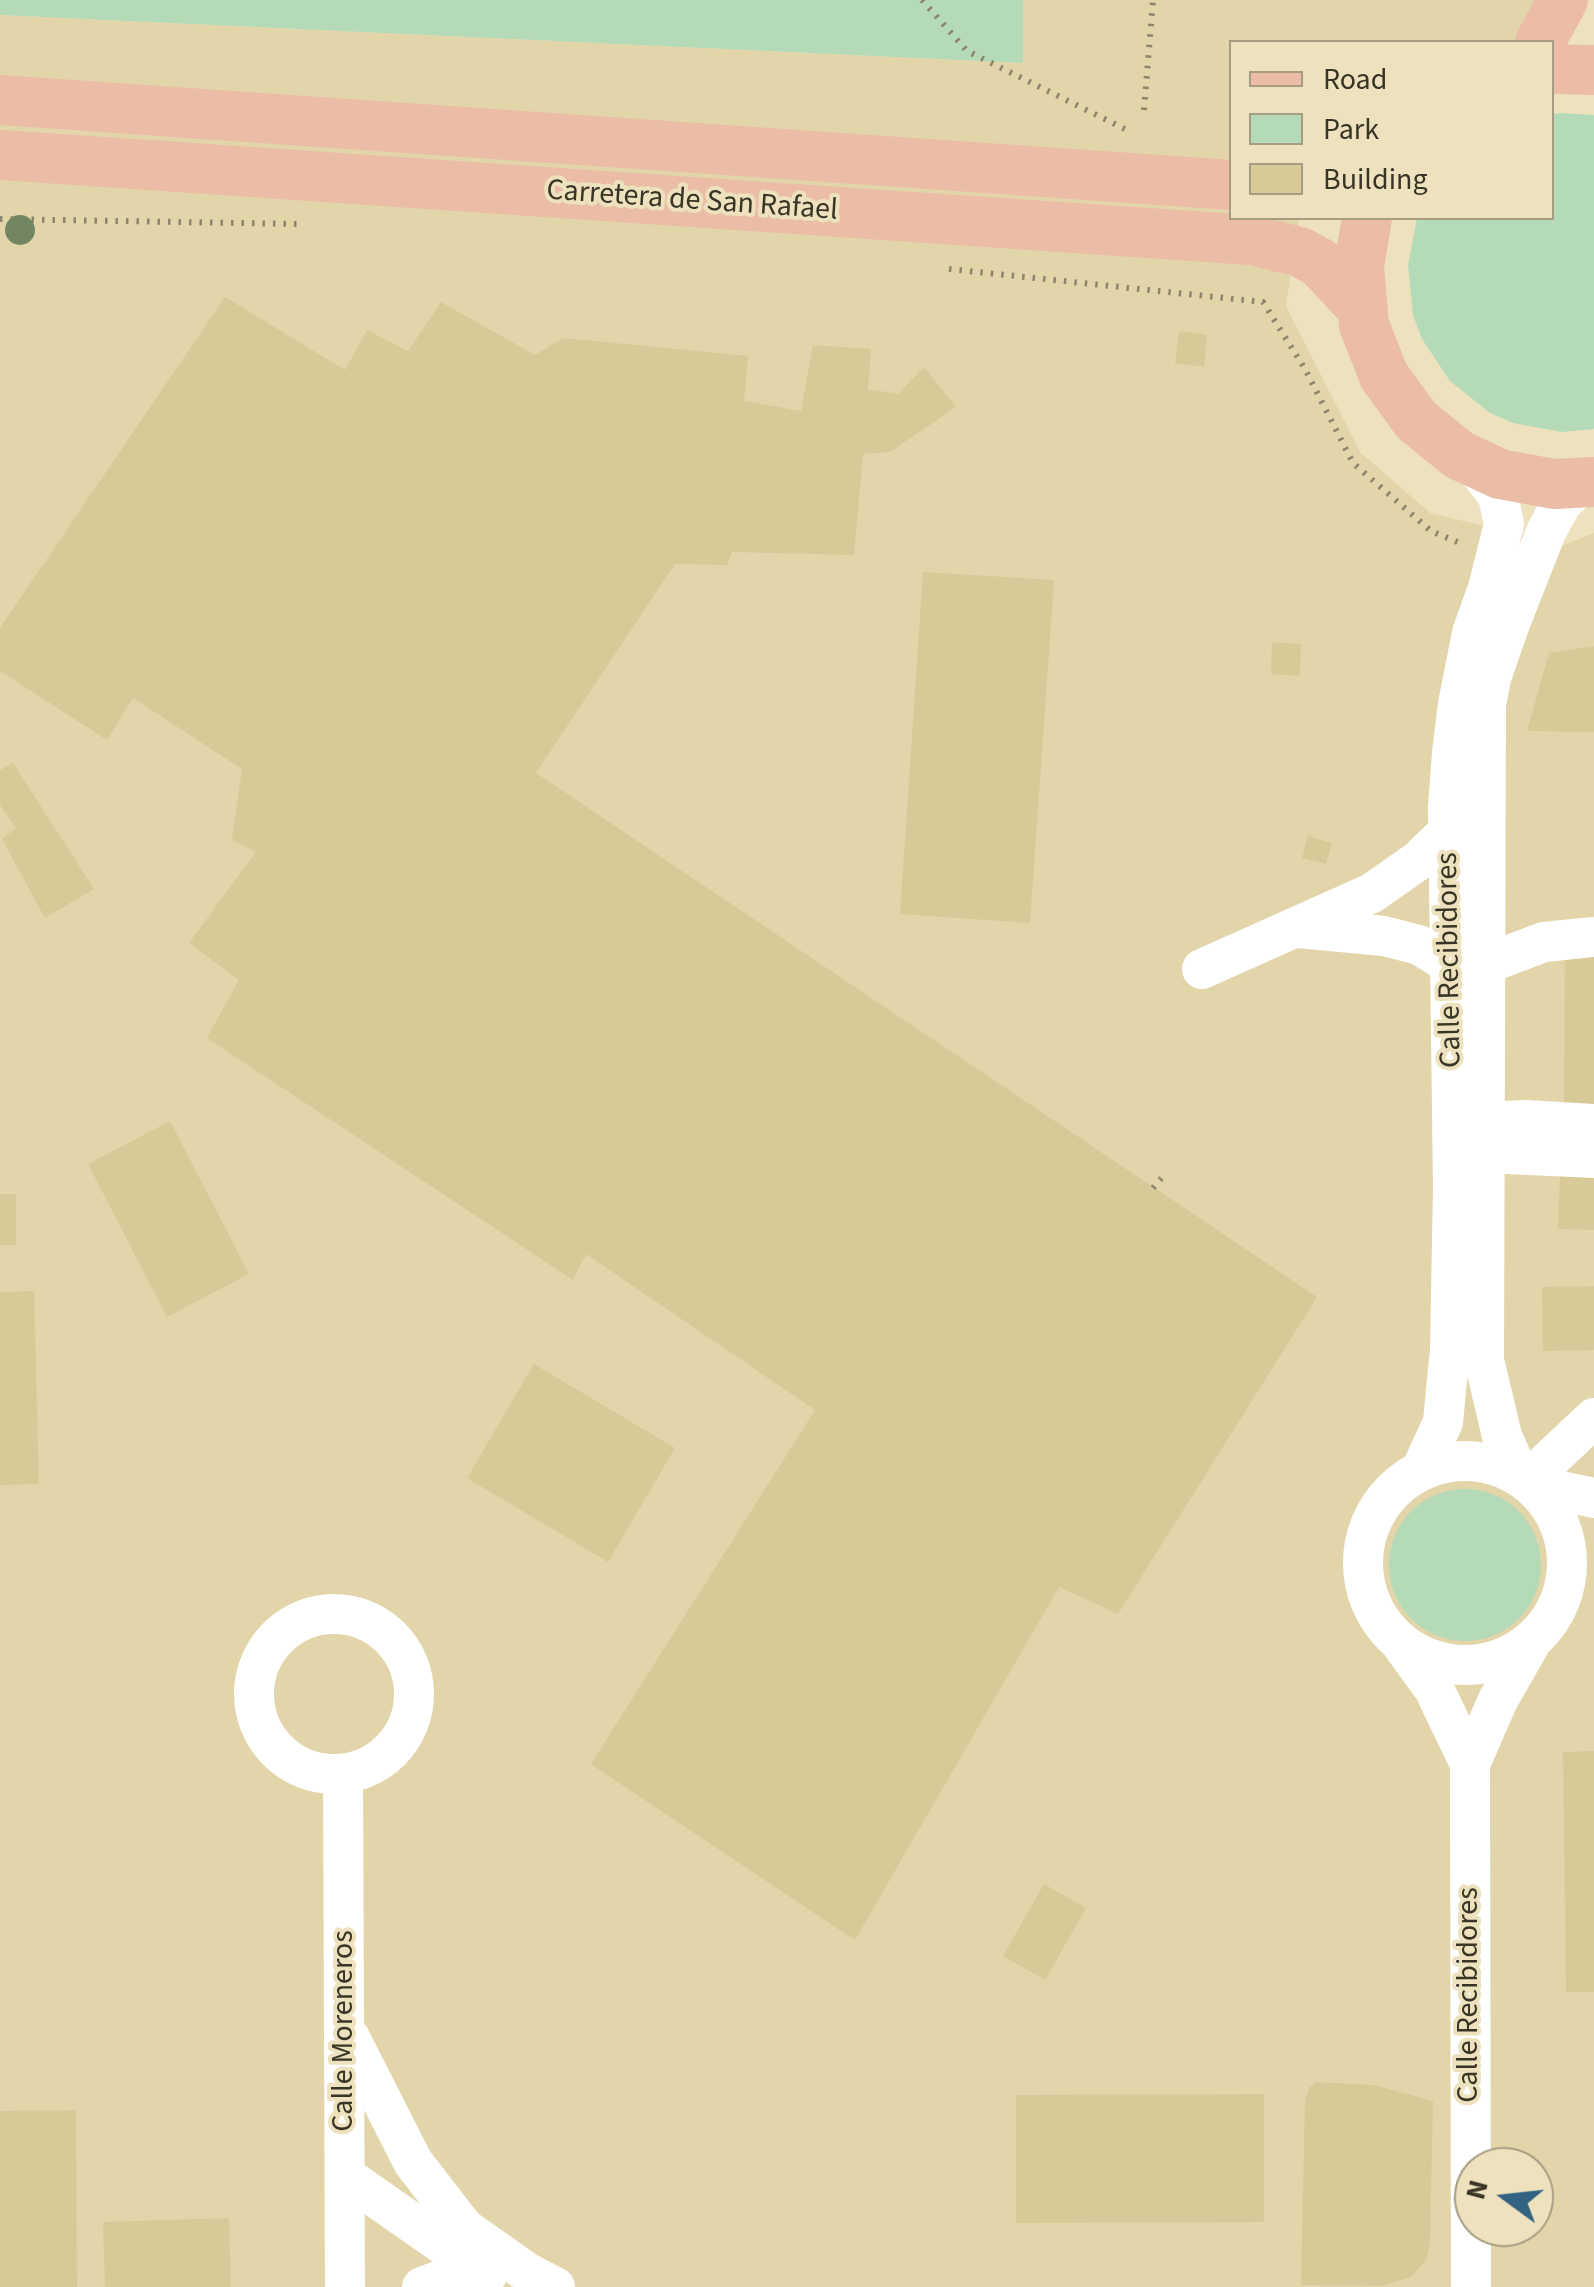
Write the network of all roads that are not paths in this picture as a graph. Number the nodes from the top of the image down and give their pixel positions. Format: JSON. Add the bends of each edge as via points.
{"nodes":[{"id":1,"x":1563,"y":0,"type":"edge"},
{"id":2,"x":1541,"y":40,"type":"edge"},
{"id":3,"x":1554,"y":69,"type":"edge"},
{"id":4,"x":1594,"y":70,"type":"edge"},
{"id":5,"x":0,"y":100,"type":"edge"},
{"id":6,"x":0,"y":154,"type":"edge"},
{"id":7,"x":135,"y":164,"type":"junction"},
{"id":8,"x":0,"y":176,"type":"edge"},
{"id":9,"x":1229,"y":185,"type":"edge"},
{"id":10,"x":1367,"y":220,"type":"edge"},
{"id":11,"x":1361,"y":307,"type":"junction"},
{"id":12,"x":1472,"y":462,"type":"junction"},
{"id":13,"x":1588,"y":483,"type":"edge"},
{"id":14,"x":1449,"y":831,"type":"junction"},
{"id":15,"x":1294,"y":927,"type":"junction"},
{"id":16,"x":1594,"y":937,"type":"edge"},
{"id":17,"x":1467,"y":965,"type":"junction"},
{"id":18,"x":1202,"y":969,"type":"dead end"},
{"id":19,"x":1594,"y":1124,"type":"edge"},
{"id":20,"x":1485,"y":1138,"type":"junction"},
{"id":21,"x":1594,"y":1158,"type":"edge"},
{"id":22,"x":1594,"y":1418,"type":"edge"},
{"id":23,"x":1421,"y":1470,"type":"junction"},
{"id":24,"x":1526,"y":1481,"type":"junction"},
{"id":25,"x":1594,"y":1498,"type":"edge"},
{"id":26,"x":1594,"y":1582,"type":"edge"},
{"id":27,"x":1543,"y":1627,"type":"junction"},
{"id":28,"x":1402,"y":1645,"type":"junction"},
{"id":29,"x":1470,"y":1764,"type":"junction"},
{"id":30,"x":343,"y":1775,"type":"junction"},
{"id":31,"x":346,"y":2030,"type":"junction"},
{"id":32,"x":345,"y":2176,"type":"junction"},
{"id":33,"x":500,"y":2281,"type":"edge"},
{"id":34,"x":344,"y":2287,"type":"edge"},
{"id":35,"x":422,"y":2287,"type":"edge"},
{"id":36,"x":554,"y":2287,"type":"edge"},
{"id":37,"x":1471,"y":2287,"type":"edge"}],
"edges":[{"from":1,"to":2,"type":"main road"},
{"from":3,"to":4,"type":"main road"},
{"from":5,"to":9,"type":"main road","name":"Carretera de San Rafael"},
{"from":6,"to":7,"type":"main road","name":"Carretera de San Rafael"},
{"from":7,"to":8,"type":"street"},
{"from":7,"to":11,"type":"main road","name":"Carretera de San Rafael","via":[[1251,240],[1320,263]]},
{"from":10,"to":11,"type":"main road"},
{"from":11,"to":12,"type":"main road","via":[[1376,360],[1399,399],[1430,433]]},
{"from":12,"to":13,"type":"main road","via":[[1526,480]]},
{"from":12,"to":14,"type":"street","name":"Calle Recibidores","via":[[1498,496],[1504,524],[1458,704]]},
{"from":13,"to":17,"type":"street","name":"Calle Recibidores","via":[[1561,504],[1546,532],[1491,678]]},
{"from":14,"to":15,"type":"street","via":[[1372,893]]},
{"from":14,"to":17,"type":"street","name":"Calle Recibidores"},
{"from":15,"to":17,"type":"street","via":[[1384,936]]},
{"from":15,"to":18,"type":"street"},
{"from":16,"to":17,"type":"street","via":[[1544,942]]},
{"from":17,"to":20,"type":"street","name":"Calle Recibidores"},
{"from":17,"to":23,"type":"street","name":"Calle Recibidores","via":[[1450,1349],[1443,1422]]},
{"from":19,"to":20,"type":"street","via":[[1525,1120]]},
{"from":20,"to":21,"type":"street"},
{"from":20,"to":24,"type":"street","name":"Calle Recibidores","via":[[1484,1360],[1502,1436]]},
{"from":22,"to":24,"type":"street"},
{"from":23,"to":24,"type":"street","via":[[1472,1460]]},
{"from":23,"to":28,"type":"street","via":[[1379,1508],[1362,1562],[1377,1616]]},
{"from":24,"to":25,"type":"street"},
{"from":24,"to":27,"type":"street","via":[[1557,1517],[1567,1556],[1562,1595]]},
{"from":26,"to":27,"type":"street"},
{"from":27,"to":28,"type":"street","via":[[1513,1654],[1468,1666],[1445,1664]]},
{"from":27,"to":29,"type":"street","name":"Calle Recibidores","via":[[1498,1700]]},
{"from":28,"to":29,"type":"street","name":"Calle Recibidores","via":[[1434,1688]]},
{"from":29,"to":37,"type":"street","name":"Calle Recibidores"},
{"from":30,"to":30,"type":"street","via":[[390,1750],[414,1702],[406,1659],[393,1640],[367,1622],[336,1614],[304,1621],[276,1638],[255,1676],[254,1698],[267,1740],[282,1756],[300,1768]]},
{"from":30,"to":31,"type":"street","name":"Calle Moreneros"},
{"from":31,"to":32,"type":"street","name":"Calle Moreneros"},
{"from":31,"to":36,"type":"street","via":[[413,2162],[464,2228]]},
{"from":32,"to":33,"type":"street"},
{"from":32,"to":34,"type":"street","name":"Calle Moreneros"},
{"from":33,"to":35,"type":"street","via":[[454,2275]]}]}
